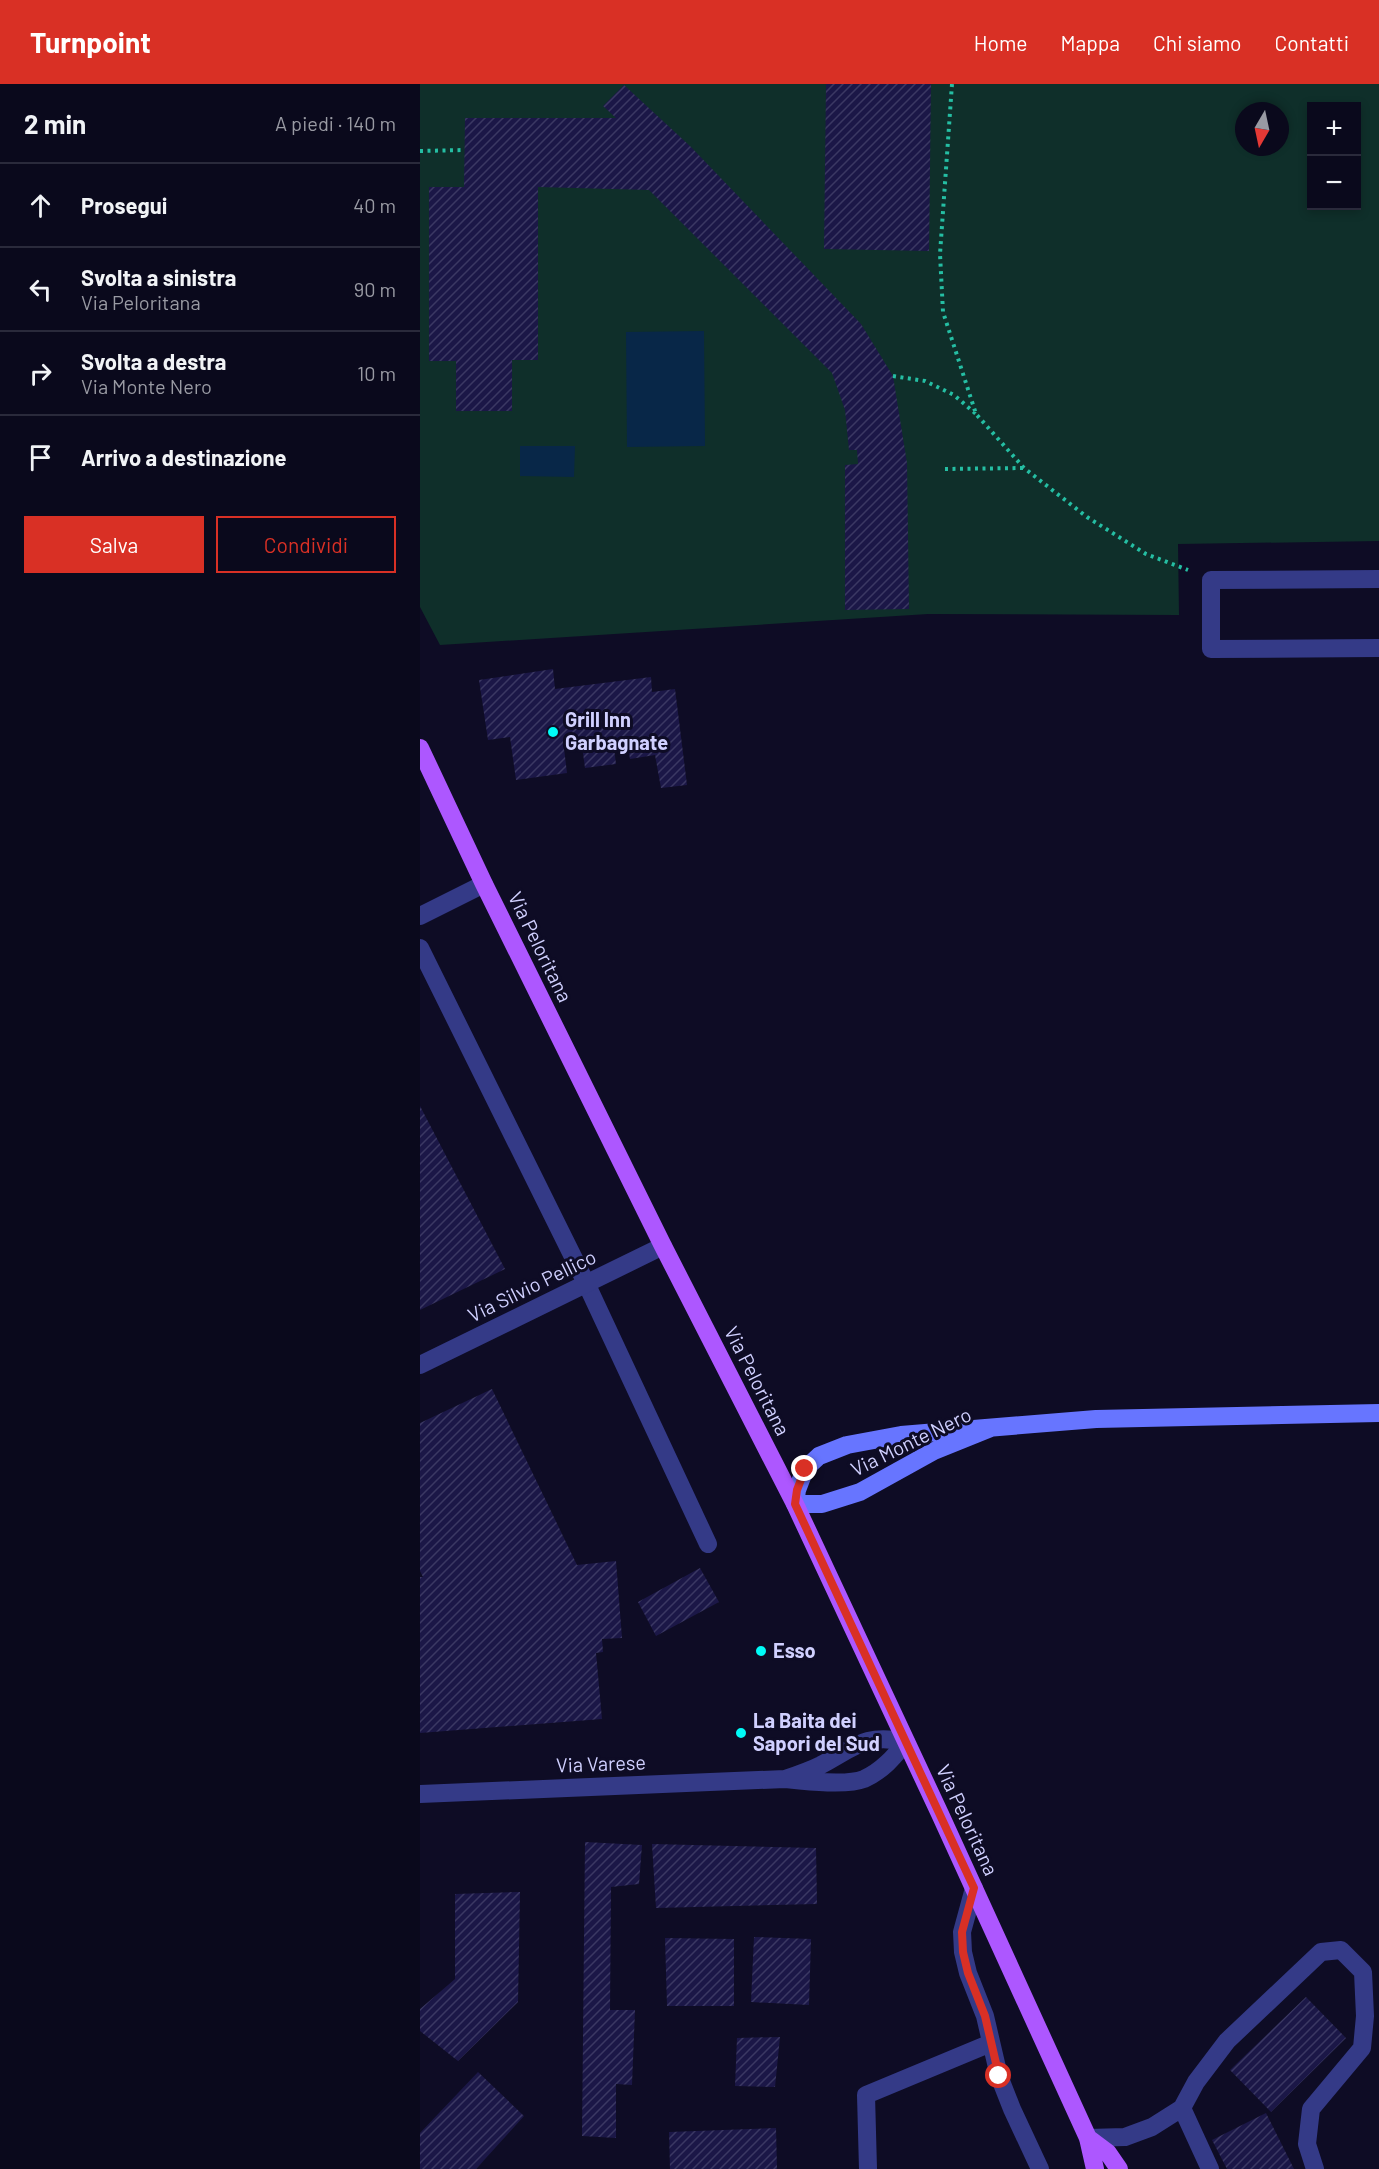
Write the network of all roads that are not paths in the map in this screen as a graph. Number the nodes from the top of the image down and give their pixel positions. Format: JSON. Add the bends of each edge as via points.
{"nodes":[{"id":1,"x":1379,"y":579,"type":"edge"},
{"id":2,"x":1379,"y":648,"type":"edge"},
{"id":3,"x":420,"y":748,"type":"edge"},
{"id":4,"x":484,"y":884,"type":"junction"},
{"id":5,"x":420,"y":916,"type":"edge"},
{"id":6,"x":420,"y":948,"type":"edge"},
{"id":7,"x":663,"y":1246,"type":"junction"},
{"id":8,"x":587,"y":1285,"type":"junction"},
{"id":9,"x":420,"y":1365,"type":"edge"},
{"id":10,"x":1379,"y":1413,"type":"edge"},
{"id":11,"x":991,"y":1428,"type":"junction"},
{"id":12,"x":795,"y":1504,"type":"junction"},
{"id":13,"x":708,"y":1544,"type":"dead end"},
{"id":14,"x":906,"y":1742,"type":"junction"},
{"id":15,"x":785,"y":1779,"type":"junction"},
{"id":16,"x":420,"y":1794,"type":"edge"},
{"id":17,"x":974,"y":1888,"type":"junction"},
{"id":18,"x":991,"y":2043,"type":"junction"},
{"id":19,"x":1182,"y":2108,"type":"junction"},
{"id":20,"x":1088,"y":2138,"type":"junction"},
{"id":21,"x":868,"y":2169,"type":"edge"},
{"id":22,"x":1040,"y":2169,"type":"edge"},
{"id":23,"x":1095,"y":2169,"type":"edge"},
{"id":24,"x":1119,"y":2169,"type":"edge"},
{"id":25,"x":1210,"y":2169,"type":"edge"},
{"id":26,"x":1315,"y":2169,"type":"edge"}],
"edges":[{"from":1,"to":2,"type":"street","via":[[1211,580],[1211,649]]},
{"from":3,"to":4,"type":"main road","name":"Via Peloritana"},
{"from":4,"to":5,"type":"street"},
{"from":4,"to":7,"type":"main road","name":"Via Peloritana"},
{"from":6,"to":8,"type":"street"},
{"from":7,"to":8,"type":"street","name":"Via Silvio Pellico"},
{"from":7,"to":12,"type":"main road","name":"Via Peloritana"},
{"from":8,"to":9,"type":"street","name":"Via Silvio Pellico"},
{"from":8,"to":13,"type":"street"},
{"from":10,"to":11,"type":"street","name":"Via Monte Nero","via":[[1096,1419]]},
{"from":11,"to":12,"type":"street","name":"Via Monte Nero","via":[[934,1451],[860,1492],[822,1504]]},
{"from":11,"to":12,"type":"street","name":"Via Monte Nero","via":[[901,1435],[847,1445],[819,1456],[805,1469]]},
{"from":12,"to":14,"type":"main road","name":"Via Peloritana"},
{"from":14,"to":15,"type":"street","via":[[872,1739]]},
{"from":14,"to":15,"type":"street","via":[[894,1758],[862,1780]]},
{"from":14,"to":17,"type":"main road","name":"Via Peloritana"},
{"from":15,"to":16,"type":"street","name":"Via Varese"},
{"from":17,"to":18,"type":"street","via":[[962,1932],[963,1952]]},
{"from":17,"to":20,"type":"main road","name":"Via Peloritana"},
{"from":18,"to":21,"type":"street","via":[[866,2095]]},
{"from":18,"to":22,"type":"street","via":[[999,2076]]},
{"from":19,"to":20,"type":"street","via":[[1152,2127],[1125,2137]]},
{"from":19,"to":25,"type":"street"},
{"from":19,"to":26,"type":"street","via":[[1227,2041],[1321,1952],[1341,1950],[1363,1972],[1362,2048],[1311,2109],[1307,2144]]},
{"from":20,"to":23,"type":"main road","name":"Via Peloritana"},
{"from":20,"to":24,"type":"main road","name":"Via Peloritana","via":[[1108,2153]]}]}
